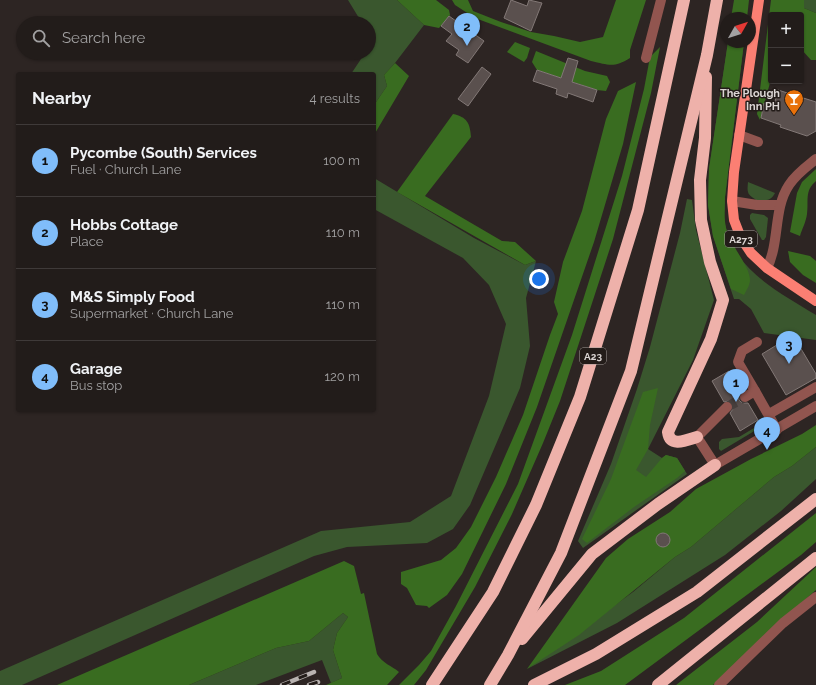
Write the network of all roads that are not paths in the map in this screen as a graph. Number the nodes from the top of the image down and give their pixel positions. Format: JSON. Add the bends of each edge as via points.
{"nodes":[{"id":1,"x":660,"y":0,"type":"edge"},
{"id":2,"x":684,"y":0,"type":"edge"},
{"id":3,"x":717,"y":0,"type":"edge"},
{"id":4,"x":759,"y":0,"type":"edge"},
{"id":5,"x":706,"y":55,"type":"junction"},
{"id":6,"x":646,"y":58,"type":"dead end"},
{"id":7,"x":739,"y":135,"type":"junction"},
{"id":8,"x":758,"y":142,"type":"dead end"},
{"id":9,"x":816,"y":159,"type":"edge"},
{"id":10,"x":732,"y":201,"type":"junction"},
{"id":11,"x":780,"y":205,"type":"junction"},
{"id":12,"x":768,"y":268,"type":"junction"},
{"id":13,"x":816,"y":301,"type":"edge"},
{"id":14,"x":757,"y":342,"type":"dead end"},
{"id":15,"x":816,"y":387,"type":"edge"},
{"id":16,"x":755,"y":391,"type":"junction"},
{"id":17,"x":745,"y":397,"type":"tunnel mouth"},
{"id":18,"x":816,"y":406,"type":"edge"},
{"id":19,"x":727,"y":407,"type":"tunnel mouth"},
{"id":20,"x":769,"y":414,"type":"junction"},
{"id":21,"x":777,"y":430,"type":"junction"},
{"id":22,"x":697,"y":437,"type":"junction"},
{"id":23,"x":715,"y":465,"type":"junction"},
{"id":24,"x":816,"y":499,"type":"edge"},
{"id":25,"x":816,"y":558,"type":"edge"},
{"id":26,"x":816,"y":597,"type":"edge"},
{"id":27,"x":508,"y":655,"type":"junction"},
{"id":28,"x":432,"y":685,"type":"edge"},
{"id":29,"x":490,"y":685,"type":"edge"},
{"id":30,"x":534,"y":685,"type":"edge"},
{"id":31,"x":658,"y":685,"type":"edge"},
{"id":32,"x":719,"y":685,"type":"edge"}],
"edges":[{"from":1,"to":6,"type":"street"},
{"from":2,"to":28,"type":"highway","number":"A23","via":[[638,210],[580,397],[536,505],[493,592]]},
{"from":3,"to":5,"type":"highway"},
{"from":4,"to":7,"type":"main road","number":"A273"},
{"from":5,"to":22,"type":"highway","via":[[706,138],[700,180],[701,220],[710,262],[723,300],[711,339],[668,432],[674,442]]},
{"from":5,"to":27,"type":"highway","via":[[631,371],[561,553]]},
{"from":7,"to":8,"type":"street"},
{"from":7,"to":10,"type":"main road","number":"A273"},
{"from":9,"to":11,"type":"street","via":[[798,173],[788,186]]},
{"from":10,"to":11,"type":"street"},
{"from":10,"to":12,"type":"main road","number":"A273","via":[[734,220],[741,238],[751,253]]},
{"from":11,"to":12,"type":"street","via":[[772,258]]},
{"from":12,"to":13,"type":"main road","number":"A273"},
{"from":14,"to":16,"type":"street","via":[[742,351],[738,362]]},
{"from":15,"to":20,"type":"street"},
{"from":16,"to":17,"type":"street"},
{"from":16,"to":20,"type":"street"},
{"from":18,"to":21,"type":"street"},
{"from":19,"to":22,"type":"street"},
{"from":20,"to":21,"type":"street"},
{"from":21,"to":23,"type":"street"},
{"from":22,"to":23,"type":"street"},
{"from":23,"to":27,"type":"highway","via":[[592,554]]},
{"from":24,"to":30,"type":"highway","via":[[697,592],[596,654]]},
{"from":25,"to":31,"type":"highway"},
{"from":26,"to":32,"type":"street","via":[[782,623]]},
{"from":27,"to":29,"type":"highway"}]}
